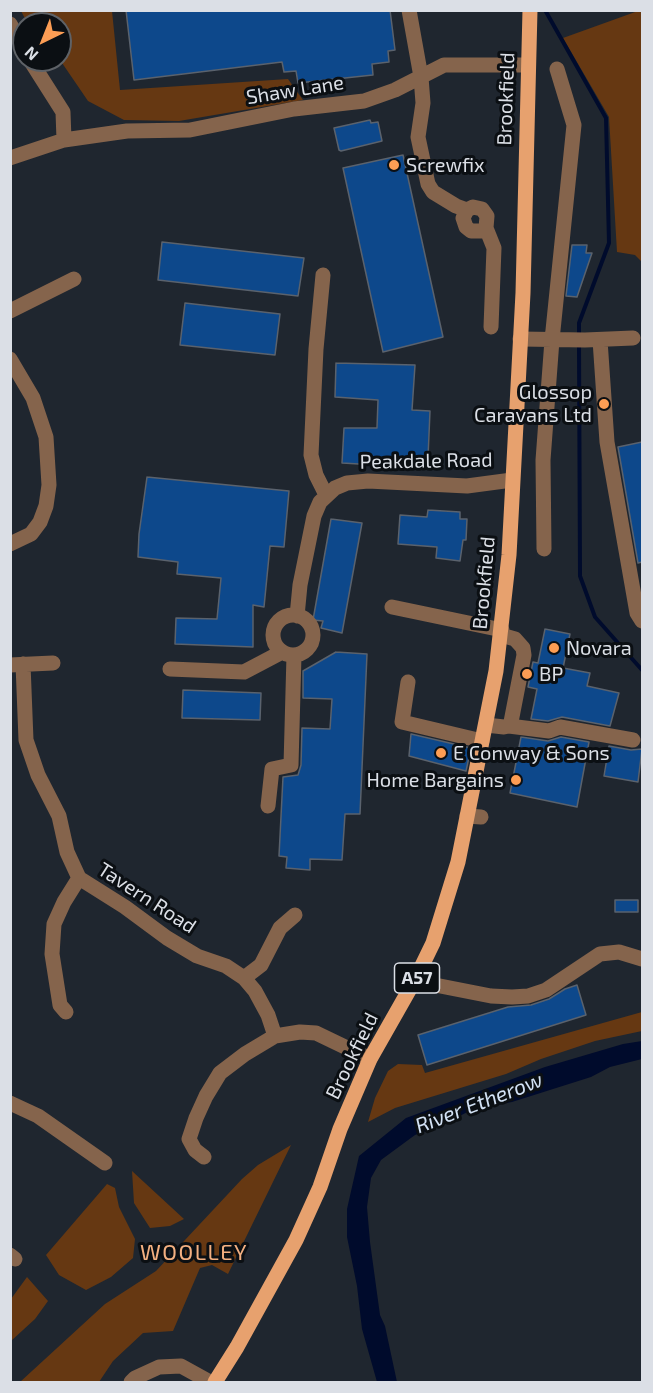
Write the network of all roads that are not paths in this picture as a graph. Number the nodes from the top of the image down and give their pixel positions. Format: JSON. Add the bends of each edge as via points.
{"nodes":[{"id":1,"x":409,"y":10,"type":"edge"},
{"id":2,"x":530,"y":10,"type":"edge"},
{"id":3,"x":527,"y":65,"type":"junction"},
{"id":4,"x":557,"y":69,"type":"dead end"},
{"id":5,"x":38,"y":72,"type":"edge"},
{"id":6,"x":421,"y":77,"type":"junction"},
{"id":7,"x":64,"y":140,"type":"junction"},
{"id":8,"x":10,"y":158,"type":"edge"},
{"id":9,"x":323,"y":275,"type":"dead end"},
{"id":10,"x":74,"y":279,"type":"dead end"},
{"id":11,"x":10,"y":311,"type":"edge"},
{"id":12,"x":491,"y":327,"type":"dead end"},
{"id":13,"x":633,"y":338,"type":"dead end"},
{"id":14,"x":520,"y":339,"type":"junction"},
{"id":15,"x":552,"y":340,"type":"junction"},
{"id":16,"x":593,"y":340,"type":"junction"},
{"id":17,"x":10,"y":359,"type":"edge"},
{"id":18,"x":512,"y":480,"type":"junction"},
{"id":19,"x":326,"y":495,"type":"junction"},
{"id":20,"x":10,"y":544,"type":"edge"},
{"id":21,"x":544,"y":549,"type":"dead end"},
{"id":22,"x":392,"y":607,"type":"dead end"},
{"id":23,"x":297,"y":616,"type":"junction"},
{"id":24,"x":642,"y":621,"type":"edge"},
{"id":25,"x":501,"y":632,"type":"junction"},
{"id":26,"x":288,"y":654,"type":"junction"},
{"id":27,"x":53,"y":663,"type":"dead end"},
{"id":28,"x":17,"y":664,"type":"edge"},
{"id":29,"x":170,"y":669,"type":"dead end"},
{"id":30,"x":408,"y":682,"type":"dead end"},
{"id":31,"x":486,"y":725,"type":"junction"},
{"id":32,"x":509,"y":726,"type":"junction"},
{"id":33,"x":633,"y":740,"type":"dead end"},
{"id":34,"x":482,"y":741,"type":"junction"},
{"id":35,"x":268,"y":806,"type":"dead end"},
{"id":36,"x":79,"y":878,"type":"junction"},
{"id":37,"x":295,"y":915,"type":"dead end"},
{"id":38,"x":642,"y":959,"type":"edge"},
{"id":39,"x":244,"y":978,"type":"junction"},
{"id":40,"x":416,"y":978,"type":"junction"},
{"id":41,"x":66,"y":1012,"type":"dead end"},
{"id":42,"x":275,"y":1036,"type":"junction"},
{"id":43,"x":370,"y":1059,"type":"junction"},
{"id":44,"x":10,"y":1103,"type":"edge"},
{"id":45,"x":204,"y":1157,"type":"dead end"},
{"id":46,"x":105,"y":1163,"type":"dead end"},
{"id":47,"x":131,"y":1383,"type":"edge"},
{"id":48,"x":210,"y":1383,"type":"edge"},
{"id":49,"x":215,"y":1383,"type":"edge"}],
"edges":[{"from":1,"to":6,"type":"street"},
{"from":2,"to":3,"type":"main road","name":"Brookfield","number":"A57"},
{"from":3,"to":6,"type":"street","name":"Shaw Lane","via":[[444,65]]},
{"from":3,"to":14,"type":"main road","name":"Brookfield","number":"A57"},
{"from":4,"to":15,"type":"street","via":[[574,124]]},
{"from":5,"to":7,"type":"street","via":[[63,112]]},
{"from":6,"to":7,"type":"street","name":"Shaw Lane","via":[[364,101],[294,109],[190,130],[127,131]]},
{"from":6,"to":12,"type":"street","via":[[423,103],[418,137],[428,184],[433,192],[466,210],[463,218],[471,231],[486,228],[494,248]]},
{"from":7,"to":8,"type":"street","name":"Shaw Lane"},
{"from":9,"to":19,"type":"street","via":[[311,455]]},
{"from":10,"to":11,"type":"street"},
{"from":13,"to":16,"type":"street"},
{"from":14,"to":15,"type":"street"},
{"from":14,"to":18,"type":"main road","name":"Brookfield","number":"A57"},
{"from":15,"to":16,"type":"street"},
{"from":15,"to":21,"type":"street","via":[[543,460]]},
{"from":16,"to":24,"type":"street","via":[[607,442],[637,613]]},
{"from":17,"to":20,"type":"street","via":[[33,398],[45,437],[49,485],[40,522],[31,534]]},
{"from":18,"to":19,"type":"street","name":"Peakdale Road","via":[[467,486],[383,487],[346,483]]},
{"from":18,"to":25,"type":"main road","name":"Brookfield","number":"A57"},
{"from":19,"to":23,"type":"street","via":[[311,528]]},
{"from":22,"to":25,"type":"street"},
{"from":23,"to":26,"type":"street","via":[[281,619],[274,629],[274,643]]},
{"from":23,"to":26,"type":"street","via":[[306,620],[313,632],[311,645],[303,653]]},
{"from":25,"to":31,"type":"main road","name":"Brookfield","number":"A57"},
{"from":25,"to":32,"type":"street","via":[[515,639],[524,655]]},
{"from":26,"to":29,"type":"street","via":[[244,672]]},
{"from":26,"to":35,"type":"street","via":[[291,765],[272,769]]},
{"from":27,"to":28,"type":"street","name":"Tavern Road"},
{"from":28,"to":36,"type":"street","name":"Tavern Road","via":[[26,740],[59,816],[67,852]]},
{"from":30,"to":34,"type":"street","via":[[401,725]]},
{"from":31,"to":32,"type":"street"},
{"from":31,"to":34,"type":"main road","name":"Brookfield","number":"A57"},
{"from":32,"to":33,"type":"street","via":[[549,731],[560,728]]},
{"from":34,"to":40,"type":"main road","name":"Brookfield","number":"A57","via":[[474,816],[433,943]]},
{"from":36,"to":39,"type":"street","name":"Tavern Road","via":[[196,956],[226,966]]},
{"from":36,"to":41,"type":"street","via":[[54,924],[52,954],[60,1005]]},
{"from":37,"to":39,"type":"street","via":[[280,928],[261,965]]},
{"from":38,"to":40,"type":"street","via":[[620,951],[600,954],[546,990],[528,996],[492,996]]},
{"from":39,"to":42,"type":"street","name":"Tavern Road","via":[[268,1015]]},
{"from":40,"to":43,"type":"main road","name":"Brookfield","number":"A57"},
{"from":42,"to":43,"type":"street","via":[[316,1033]]},
{"from":42,"to":45,"type":"street","via":[[220,1073],[206,1096],[189,1139]]},
{"from":43,"to":49,"type":"main road","name":"Brookfield","number":"A57","via":[[296,1240]]},
{"from":44,"to":46,"type":"street","via":[[38,1116]]},
{"from":47,"to":48,"type":"street","via":[[159,1367],[181,1366]]}]}
